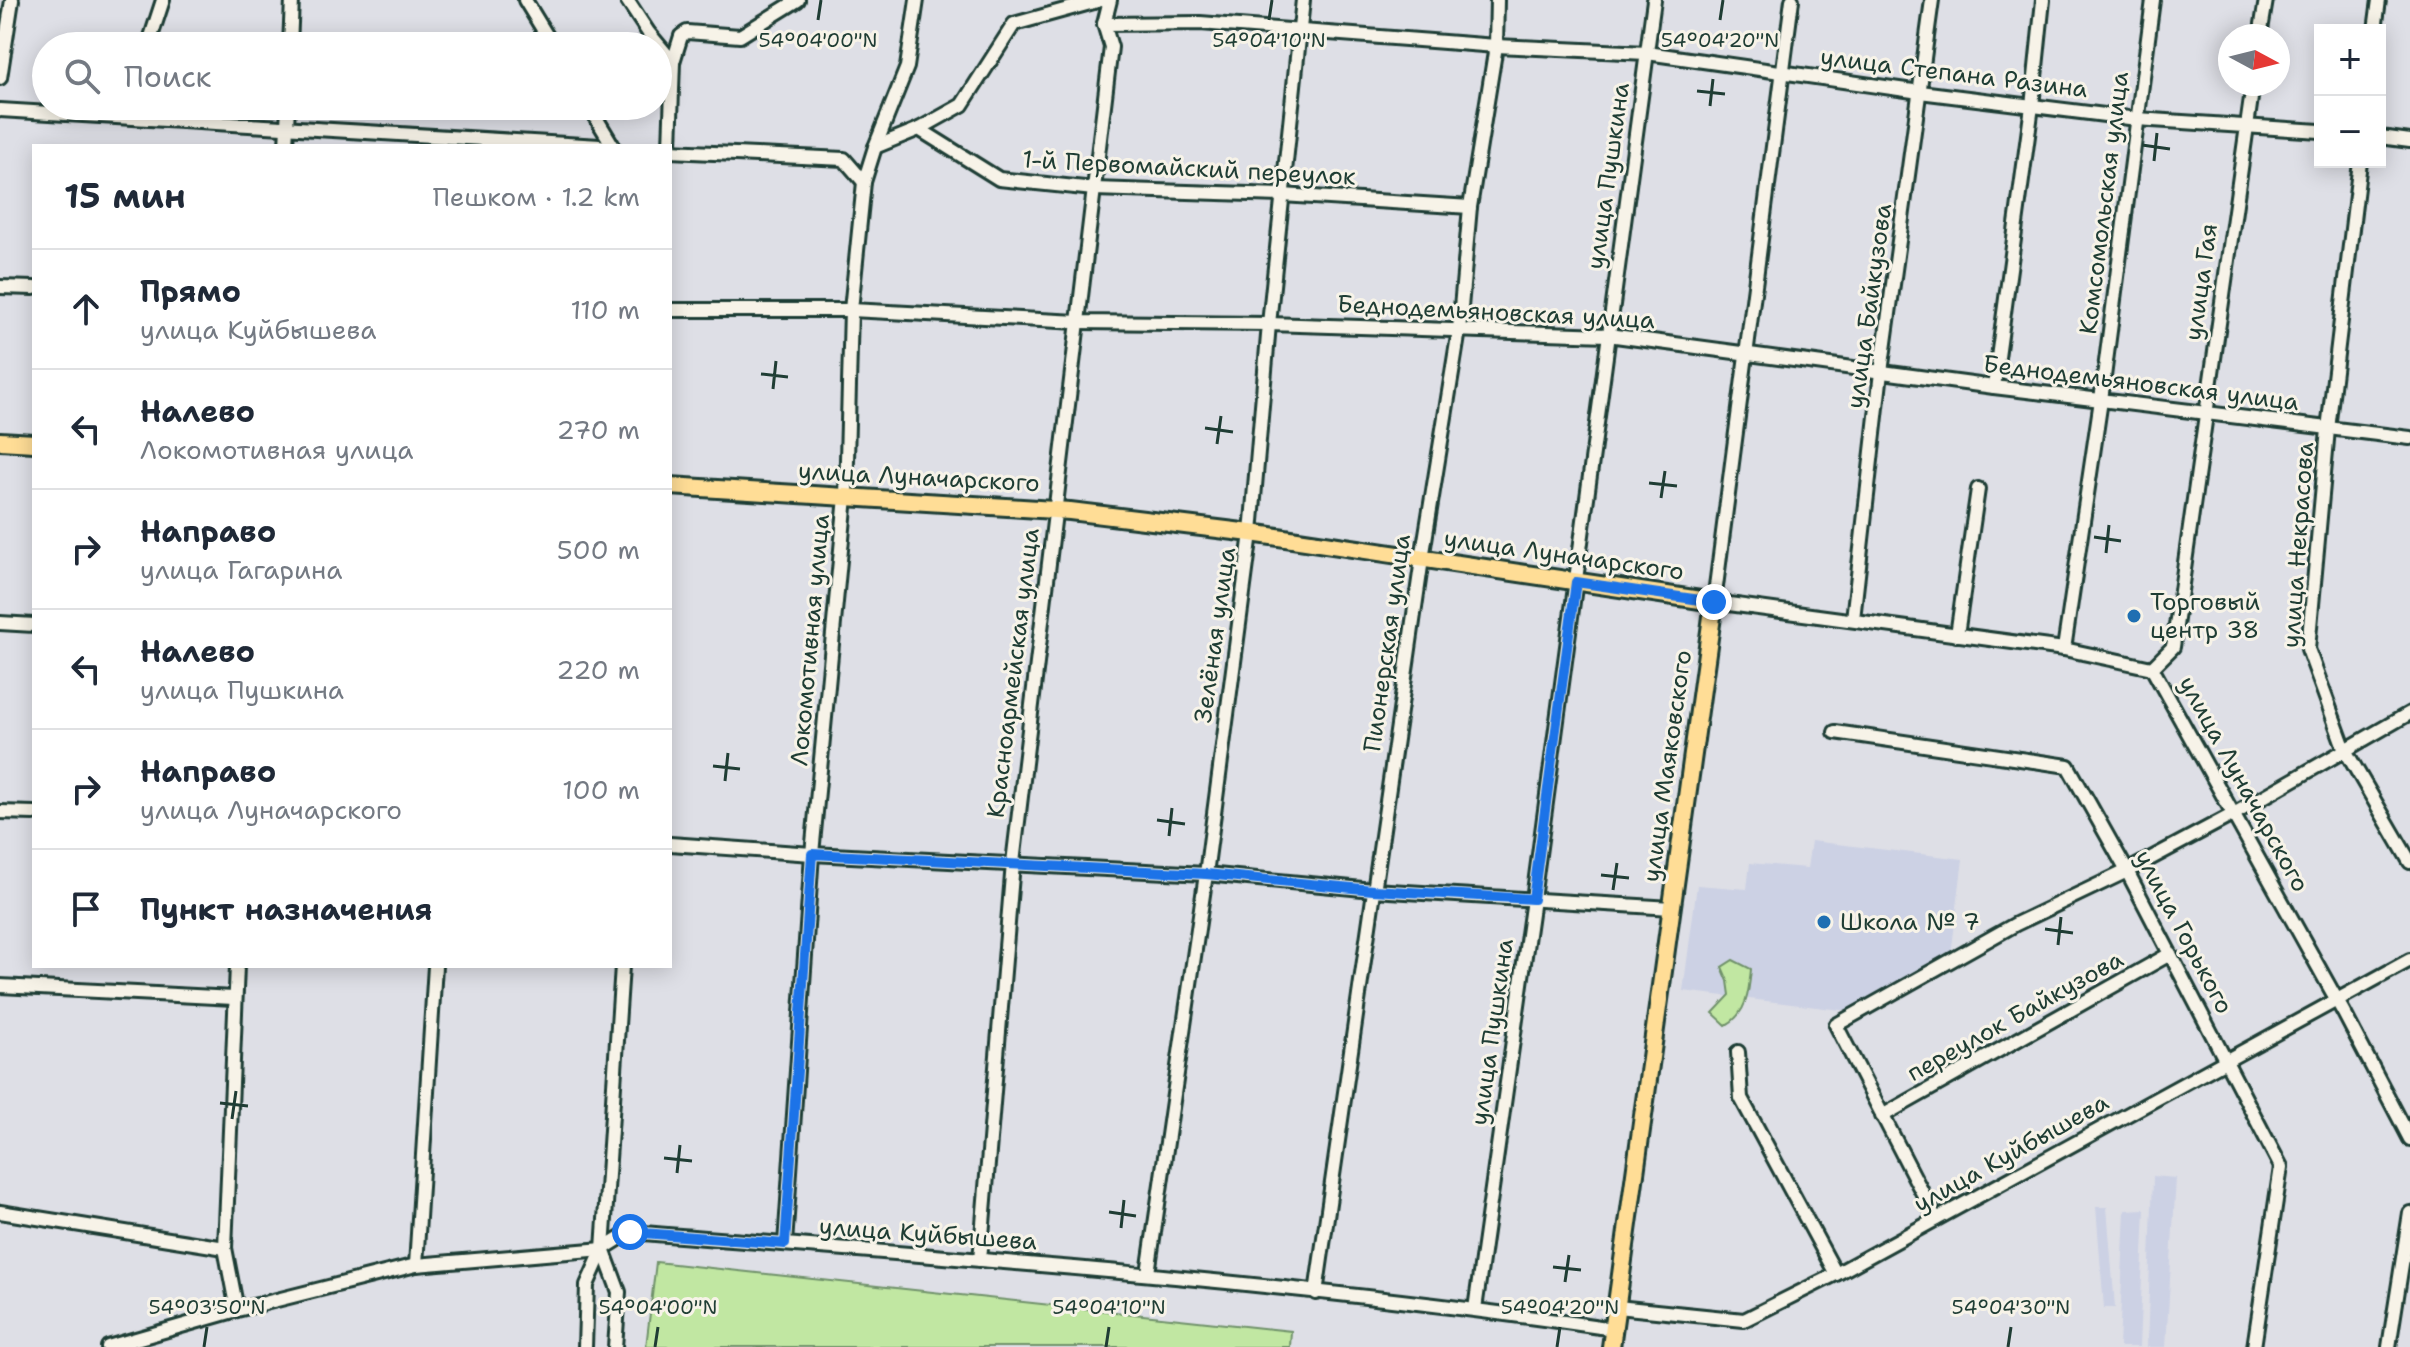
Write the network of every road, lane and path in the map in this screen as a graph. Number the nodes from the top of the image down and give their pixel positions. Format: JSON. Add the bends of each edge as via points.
{"nodes":[{"id":1,"x":12,"y":0,"type":"edge"},
{"id":2,"x":163,"y":0,"type":"edge"},
{"id":3,"x":292,"y":0,"type":"edge"},
{"id":4,"x":525,"y":0,"type":"edge"},
{"id":5,"x":627,"y":0,"type":"edge"},
{"id":6,"x":798,"y":0,"type":"edge"},
{"id":7,"x":917,"y":0,"type":"edge"},
{"id":8,"x":1101,"y":0,"type":"edge"},
{"id":9,"x":1110,"y":0,"type":"edge"},
{"id":10,"x":1303,"y":0,"type":"edge"},
{"id":11,"x":1497,"y":0,"type":"edge"},
{"id":12,"x":1654,"y":0,"type":"edge"},
{"id":13,"x":1792,"y":0,"type":"edge"},
{"id":14,"x":1932,"y":0,"type":"edge"},
{"id":15,"x":2043,"y":0,"type":"edge"},
{"id":16,"x":2153,"y":0,"type":"edge"},
{"id":17,"x":2266,"y":0,"type":"edge"},
{"id":18,"x":2379,"y":0,"type":"edge"},
{"id":19,"x":1104,"y":24,"type":"junction"},
{"id":20,"x":2262,"y":24,"type":"edge"},
{"id":21,"x":2376,"y":24,"type":"edge"},
{"id":22,"x":1300,"y":31,"type":"junction"},
{"id":23,"x":153,"y":32,"type":"edge"},
{"id":24,"x":291,"y":32,"type":"edge"},
{"id":25,"x":544,"y":32,"type":"edge"},
{"id":26,"x":648,"y":32,"type":"edge"},
{"id":27,"x":1496,"y":46,"type":"junction"},
{"id":28,"x":1647,"y":53,"type":"junction"},
{"id":29,"x":673,"y":62,"type":"joint"},
{"id":30,"x":1783,"y":73,"type":"junction"},
{"id":31,"x":0,"y":78,"type":"edge"},
{"id":32,"x":672,"y":91,"type":"edge"},
{"id":33,"x":1920,"y":92,"type":"junction"},
{"id":34,"x":2251,"y":96,"type":"edge"},
{"id":35,"x":2032,"y":106,"type":"junction"},
{"id":36,"x":0,"y":110,"type":"edge"},
{"id":37,"x":32,"y":112,"type":"edge"},
{"id":38,"x":2137,"y":119,"type":"junction"},
{"id":39,"x":154,"y":120,"type":"edge"},
{"id":40,"x":287,"y":120,"type":"edge"},
{"id":41,"x":597,"y":120,"type":"edge"},
{"id":42,"x":671,"y":120,"type":"edge"},
{"id":43,"x":2247,"y":126,"type":"junction"},
{"id":44,"x":287,"y":127,"type":"junction"},
{"id":45,"x":919,"y":129,"type":"junction"},
{"id":46,"x":2314,"y":131,"type":"edge"},
{"id":47,"x":2386,"y":138,"type":"edge"},
{"id":48,"x":2410,"y":141,"type":"edge"},
{"id":49,"x":286,"y":144,"type":"edge"},
{"id":50,"x":567,"y":144,"type":"edge"},
{"id":51,"x":612,"y":144,"type":"edge"},
{"id":52,"x":670,"y":144,"type":"edge"},
{"id":53,"x":875,"y":147,"type":"junction"},
{"id":54,"x":672,"y":149,"type":"edge"},
{"id":55,"x":2359,"y":168,"type":"edge"},
{"id":56,"x":864,"y":182,"type":"junction"},
{"id":57,"x":1094,"y":189,"type":"junction"},
{"id":58,"x":1282,"y":195,"type":"junction"},
{"id":59,"x":1470,"y":207,"type":"junction"},
{"id":60,"x":0,"y":287,"type":"edge"},
{"id":61,"x":32,"y":288,"type":"edge"},
{"id":62,"x":672,"y":310,"type":"edge"},
{"id":63,"x":851,"y":310,"type":"junction"},
{"id":64,"x":1078,"y":322,"type":"junction"},
{"id":65,"x":1269,"y":324,"type":"junction"},
{"id":66,"x":1459,"y":330,"type":"junction"},
{"id":67,"x":1608,"y":335,"type":"junction"},
{"id":68,"x":1745,"y":353,"type":"junction"},
{"id":69,"x":1881,"y":372,"type":"junction"},
{"id":70,"x":1994,"y":387,"type":"junction"},
{"id":71,"x":2101,"y":400,"type":"junction"},
{"id":72,"x":2204,"y":414,"type":"junction"},
{"id":73,"x":2328,"y":429,"type":"junction"},
{"id":74,"x":2410,"y":438,"type":"edge"},
{"id":75,"x":0,"y":441,"type":"edge"},
{"id":76,"x":32,"y":443,"type":"edge"},
{"id":77,"x":672,"y":486,"type":"edge"},
{"id":78,"x":1978,"y":489,"type":"dead end"},
{"id":79,"x":846,"y":497,"type":"junction"},
{"id":80,"x":1055,"y":509,"type":"junction"},
{"id":81,"x":1251,"y":533,"type":"junction"},
{"id":82,"x":1422,"y":559,"type":"junction"},
{"id":83,"x":1576,"y":582,"type":"junction"},
{"id":84,"x":1714,"y":602,"type":"junction"},
{"id":85,"x":1853,"y":619,"type":"junction"},
{"id":86,"x":0,"y":623,"type":"edge"},
{"id":87,"x":32,"y":625,"type":"edge"},
{"id":88,"x":1957,"y":635,"type":"junction"},
{"id":89,"x":2064,"y":649,"type":"junction"},
{"id":90,"x":2152,"y":668,"type":"junction"},
{"id":91,"x":2410,"y":713,"type":"edge"},
{"id":92,"x":1835,"y":732,"type":"dead end"},
{"id":93,"x":2345,"y":750,"type":"junction"},
{"id":94,"x":0,"y":812,"type":"edge"},
{"id":95,"x":32,"y":813,"type":"edge"},
{"id":96,"x":2232,"y":815,"type":"junction"},
{"id":97,"x":672,"y":844,"type":"edge"},
{"id":98,"x":812,"y":854,"type":"junction"},
{"id":99,"x":2410,"y":862,"type":"edge"},
{"id":100,"x":1013,"y":863,"type":"junction"},
{"id":101,"x":2127,"y":871,"type":"junction"},
{"id":102,"x":1206,"y":874,"type":"junction"},
{"id":103,"x":1373,"y":890,"type":"junction"},
{"id":104,"x":1533,"y":899,"type":"junction"},
{"id":105,"x":1672,"y":908,"type":"junction"},
{"id":106,"x":2170,"y":954,"type":"junction"},
{"id":107,"x":2410,"y":960,"type":"edge"},
{"id":108,"x":237,"y":968,"type":"edge"},
{"id":109,"x":435,"y":968,"type":"edge"},
{"id":110,"x":622,"y":968,"type":"edge"},
{"id":111,"x":0,"y":986,"type":"edge"},
{"id":112,"x":234,"y":998,"type":"junction"},
{"id":113,"x":2337,"y":1001,"type":"junction"},
{"id":114,"x":1738,"y":1052,"type":"dead end"},
{"id":115,"x":2227,"y":1061,"type":"junction"},
{"id":116,"x":1882,"y":1116,"type":"junction"},
{"id":117,"x":2410,"y":1139,"type":"edge"},
{"id":118,"x":0,"y":1212,"type":"edge"},
{"id":119,"x":2410,"y":1213,"type":"edge"},
{"id":120,"x":1936,"y":1219,"type":"junction"},
{"id":121,"x":785,"y":1244,"type":"junction"},
{"id":122,"x":225,"y":1248,"type":"junction"},
{"id":123,"x":603,"y":1249,"type":"junction"},
{"id":124,"x":980,"y":1260,"type":"junction"},
{"id":125,"x":416,"y":1265,"type":"junction"},
{"id":126,"x":1148,"y":1273,"type":"junction"},
{"id":127,"x":1836,"y":1274,"type":"junction"},
{"id":128,"x":1316,"y":1293,"type":"junction"},
{"id":129,"x":1617,"y":1307,"type":"junction"},
{"id":130,"x":1475,"y":1309,"type":"junction"},
{"id":131,"x":237,"y":1310,"type":"junction"},
{"id":132,"x":1614,"y":1329,"type":"junction"},
{"id":133,"x":108,"y":1347,"type":"edge"},
{"id":134,"x":585,"y":1347,"type":"edge"},
{"id":135,"x":615,"y":1347,"type":"edge"},
{"id":136,"x":1611,"y":1347,"type":"edge"},
{"id":137,"x":2254,"y":1347,"type":"edge"},
{"id":138,"x":2389,"y":1347,"type":"edge"}],
"edges":[{"from":1,"to":31,"type":"street"},
{"from":2,"to":23,"type":"street"},
{"from":3,"to":24,"type":"street"},
{"from":4,"to":25,"type":"street"},
{"from":5,"to":26,"type":"street"},
{"from":6,"to":29,"type":"street","via":[[740,36],[687,32]]},
{"from":7,"to":53,"type":"street","name":"Локомотивная улица","via":[[907,67]]},
{"from":8,"to":45,"type":"street","via":[[1014,24],[962,105]]},
{"from":9,"to":19,"type":"street","name":"Красноармейская улица"},
{"from":10,"to":22,"type":"street","name":"Зелёная улица"},
{"from":11,"to":27,"type":"street","name":"Пионерская улица"},
{"from":12,"to":28,"type":"street","name":"улица Пушкина"},
{"from":13,"to":30,"type":"street","name":"улица Маяковского"},
{"from":14,"to":33,"type":"street","name":"улица Байкузова"},
{"from":15,"to":35,"type":"street"},
{"from":16,"to":38,"type":"street","name":"Комсомольская улица"},
{"from":17,"to":20,"type":"street"},
{"from":18,"to":21,"type":"street"},
{"from":19,"to":22,"type":"street","name":"улица Степана Разина","via":[[1200,23]]},
{"from":19,"to":57,"type":"street","name":"Красноармейская улица","via":[[1111,47]]},
{"from":22,"to":27,"type":"street","name":"улица Степана Разина"},
{"from":22,"to":58,"type":"street","name":"Зелёная улица"},
{"from":27,"to":28,"type":"street","name":"улица Степана Разина"},
{"from":27,"to":59,"type":"street","name":"Пионерская улица"},
{"from":28,"to":30,"type":"street","name":"улица Степана Разина"},
{"from":28,"to":67,"type":"street","name":"улица Пушкина"},
{"from":29,"to":32,"type":"street"},
{"from":30,"to":33,"type":"street","name":"улица Степана Разина"},
{"from":30,"to":68,"type":"street","name":"улица Маяковского"},
{"from":33,"to":35,"type":"street","name":"улица Степана Разина"},
{"from":33,"to":69,"type":"street","name":"улица Байкузова"},
{"from":34,"to":43,"type":"street","name":"улица Гая"},
{"from":35,"to":38,"type":"street","name":"улица Степана Разина"},
{"from":35,"to":70,"type":"street"},
{"from":36,"to":37,"type":"street"},
{"from":38,"to":43,"type":"street","name":"улица Степана Разина"},
{"from":38,"to":71,"type":"street","name":"Комсомольская улица"},
{"from":39,"to":44,"type":"street"},
{"from":40,"to":44,"type":"street"},
{"from":41,"to":51,"type":"street"},
{"from":42,"to":52,"type":"street"},
{"from":43,"to":46,"type":"street","name":"улица Степана Разина"},
{"from":43,"to":72,"type":"street","name":"улица Гая"},
{"from":44,"to":49,"type":"street"},
{"from":44,"to":50,"type":"street"},
{"from":45,"to":53,"type":"street"},
{"from":45,"to":57,"type":"street","name":"1-й Первомайский переулок","via":[[999,179]]},
{"from":47,"to":48,"type":"street"},
{"from":53,"to":56,"type":"street","name":"Локомотивная улица"},
{"from":54,"to":56,"type":"street","via":[[844,159]]},
{"from":55,"to":73,"type":"street","name":"улица Некрасова"},
{"from":56,"to":63,"type":"street","name":"Локомотивная улица"},
{"from":57,"to":58,"type":"street","name":"1-й Первомайский переулок"},
{"from":57,"to":64,"type":"street","name":"Красноармейская улица"},
{"from":58,"to":59,"type":"street","name":"1-й Первомайский переулок"},
{"from":58,"to":65,"type":"street","name":"Зелёная улица"},
{"from":59,"to":66,"type":"street","name":"Пионерская улица"},
{"from":60,"to":61,"type":"street"},
{"from":62,"to":63,"type":"street","name":"Беднодемьяновская улица"},
{"from":63,"to":64,"type":"street","name":"Беднодемьяновская улица"},
{"from":63,"to":79,"type":"street","name":"Локомотивная улица"},
{"from":64,"to":65,"type":"street","name":"Беднодемьяновская улица"},
{"from":64,"to":80,"type":"street","name":"Красноармейская улица"},
{"from":65,"to":66,"type":"street","name":"Беднодемьяновская улица"},
{"from":65,"to":81,"type":"street","name":"Зелёная улица"},
{"from":66,"to":67,"type":"street","name":"Беднодемьяновская улица"},
{"from":66,"to":82,"type":"street","name":"Пионерская улица"},
{"from":67,"to":68,"type":"street","name":"Беднодемьяновская улица"},
{"from":67,"to":83,"type":"street","name":"улица Пушкина"},
{"from":68,"to":69,"type":"street","name":"Беднодемьяновская улица"},
{"from":68,"to":84,"type":"street","name":"улица Маяковского"},
{"from":69,"to":70,"type":"street","name":"Беднодемьяновская улица"},
{"from":69,"to":85,"type":"street","name":"улица Байкузова"},
{"from":70,"to":71,"type":"street","name":"Беднодемьяновская улица"},
{"from":71,"to":72,"type":"street","name":"Беднодемьяновская улица"},
{"from":71,"to":89,"type":"street","name":"Комсомольская улица"},
{"from":72,"to":73,"type":"street","name":"Беднодемьяновская улица"},
{"from":72,"to":90,"type":"street","name":"улица Гая","via":[[2173,647]]},
{"from":73,"to":74,"type":"street","name":"Беднодемьяновская улица"},
{"from":73,"to":93,"type":"street","name":"улица Некрасова","via":[[2308,649]]},
{"from":75,"to":76,"type":"main road"},
{"from":77,"to":79,"type":"main road","name":"улица Луначарского"},
{"from":78,"to":88,"type":"street"},
{"from":79,"to":80,"type":"main road","name":"улица Луначарского"},
{"from":79,"to":98,"type":"street","name":"Локомотивная улица"},
{"from":80,"to":81,"type":"main road","name":"улица Луначарского"},
{"from":80,"to":100,"type":"street","name":"Красноармейская улица"},
{"from":81,"to":82,"type":"main road","name":"улица Луначарского"},
{"from":81,"to":102,"type":"street","name":"Зелёная улица"},
{"from":82,"to":83,"type":"main road","name":"улица Луначарского"},
{"from":82,"to":103,"type":"street","name":"Пионерская улица"},
{"from":83,"to":84,"type":"main road","name":"улица Луначарского"},
{"from":83,"to":104,"type":"street","name":"улица Пушкина"},
{"from":84,"to":85,"type":"street","name":"улица Луначарского"},
{"from":84,"to":105,"type":"main road","name":"улица Маяковского"},
{"from":85,"to":88,"type":"street","name":"улица Луначарского"},
{"from":86,"to":87,"type":"street"},
{"from":88,"to":89,"type":"street","name":"улица Луначарского"},
{"from":89,"to":90,"type":"street","name":"улица Луначарского"},
{"from":90,"to":96,"type":"street","name":"улица Луначарского"},
{"from":91,"to":93,"type":"street"},
{"from":92,"to":101,"type":"street","name":"улица Горького","via":[[2068,766]]},
{"from":93,"to":96,"type":"street"},
{"from":93,"to":99,"type":"street","name":"улица Некрасова"},
{"from":94,"to":95,"type":"street"},
{"from":96,"to":101,"type":"street"},
{"from":96,"to":113,"type":"street","name":"улица Луначарского"},
{"from":97,"to":98,"type":"street"},
{"from":98,"to":100,"type":"street"},
{"from":98,"to":121,"type":"street","name":"Локомотивная улица"},
{"from":100,"to":102,"type":"street"},
{"from":100,"to":124,"type":"street","name":"Красноармейская улица"},
{"from":101,"to":106,"type":"street","name":"улица Горького"},
{"from":101,"to":116,"type":"street","via":[[2016,924],[1836,1025]]},
{"from":102,"to":103,"type":"street"},
{"from":102,"to":126,"type":"street","name":"Зелёная улица"},
{"from":103,"to":104,"type":"street"},
{"from":103,"to":128,"type":"street","name":"Пионерская улица"},
{"from":104,"to":105,"type":"street"},
{"from":104,"to":130,"type":"street","name":"улица Пушкина"},
{"from":105,"to":129,"type":"main road","name":"улица Маяковского"},
{"from":106,"to":115,"type":"street","name":"улица Горького"},
{"from":106,"to":116,"type":"street","name":"переулок Байкузова"},
{"from":107,"to":113,"type":"street","name":"улица Куйбышева"},
{"from":108,"to":112,"type":"street"},
{"from":109,"to":125,"type":"street"},
{"from":110,"to":123,"type":"street"},
{"from":111,"to":112,"type":"street"},
{"from":112,"to":122,"type":"street"},
{"from":113,"to":115,"type":"street","name":"улица Куйбышева"},
{"from":113,"to":117,"type":"street","name":"улица Луначарского"},
{"from":114,"to":127,"type":"street","via":[[1741,1098]]},
{"from":115,"to":120,"type":"street","name":"улица Куйбышева"},
{"from":115,"to":137,"type":"street","name":"улица Горького","via":[[2281,1167]]},
{"from":116,"to":120,"type":"street"},
{"from":118,"to":122,"type":"street"},
{"from":119,"to":138,"type":"street"},
{"from":120,"to":127,"type":"street","name":"улица Куйбышева"},
{"from":121,"to":123,"type":"street","name":"улица Куйбышева","via":[[630,1232]]},
{"from":121,"to":124,"type":"street","name":"улица Куйбышева"},
{"from":122,"to":131,"type":"street"},
{"from":123,"to":125,"type":"street","name":"улица Куйбышева"},
{"from":123,"to":134,"type":"street","via":[[587,1285]]},
{"from":123,"to":135,"type":"street","via":[[619,1292]]},
{"from":124,"to":126,"type":"street","name":"улица Куйбышева"},
{"from":125,"to":131,"type":"street","name":"улица Куйбышева"},
{"from":126,"to":128,"type":"street","name":"улица Куйбышева"},
{"from":127,"to":129,"type":"street","name":"улица Куйбышева","via":[[1744,1320]]},
{"from":128,"to":130,"type":"street","name":"улица Куйбышева"},
{"from":129,"to":132,"type":"main road","name":"улица Маяковского"},
{"from":130,"to":132,"type":"street","name":"улица Куйбышева"},
{"from":131,"to":133,"type":"street","name":"улица Куйбышева"},
{"from":132,"to":136,"type":"main road","name":"улица Маяковского"}]}
